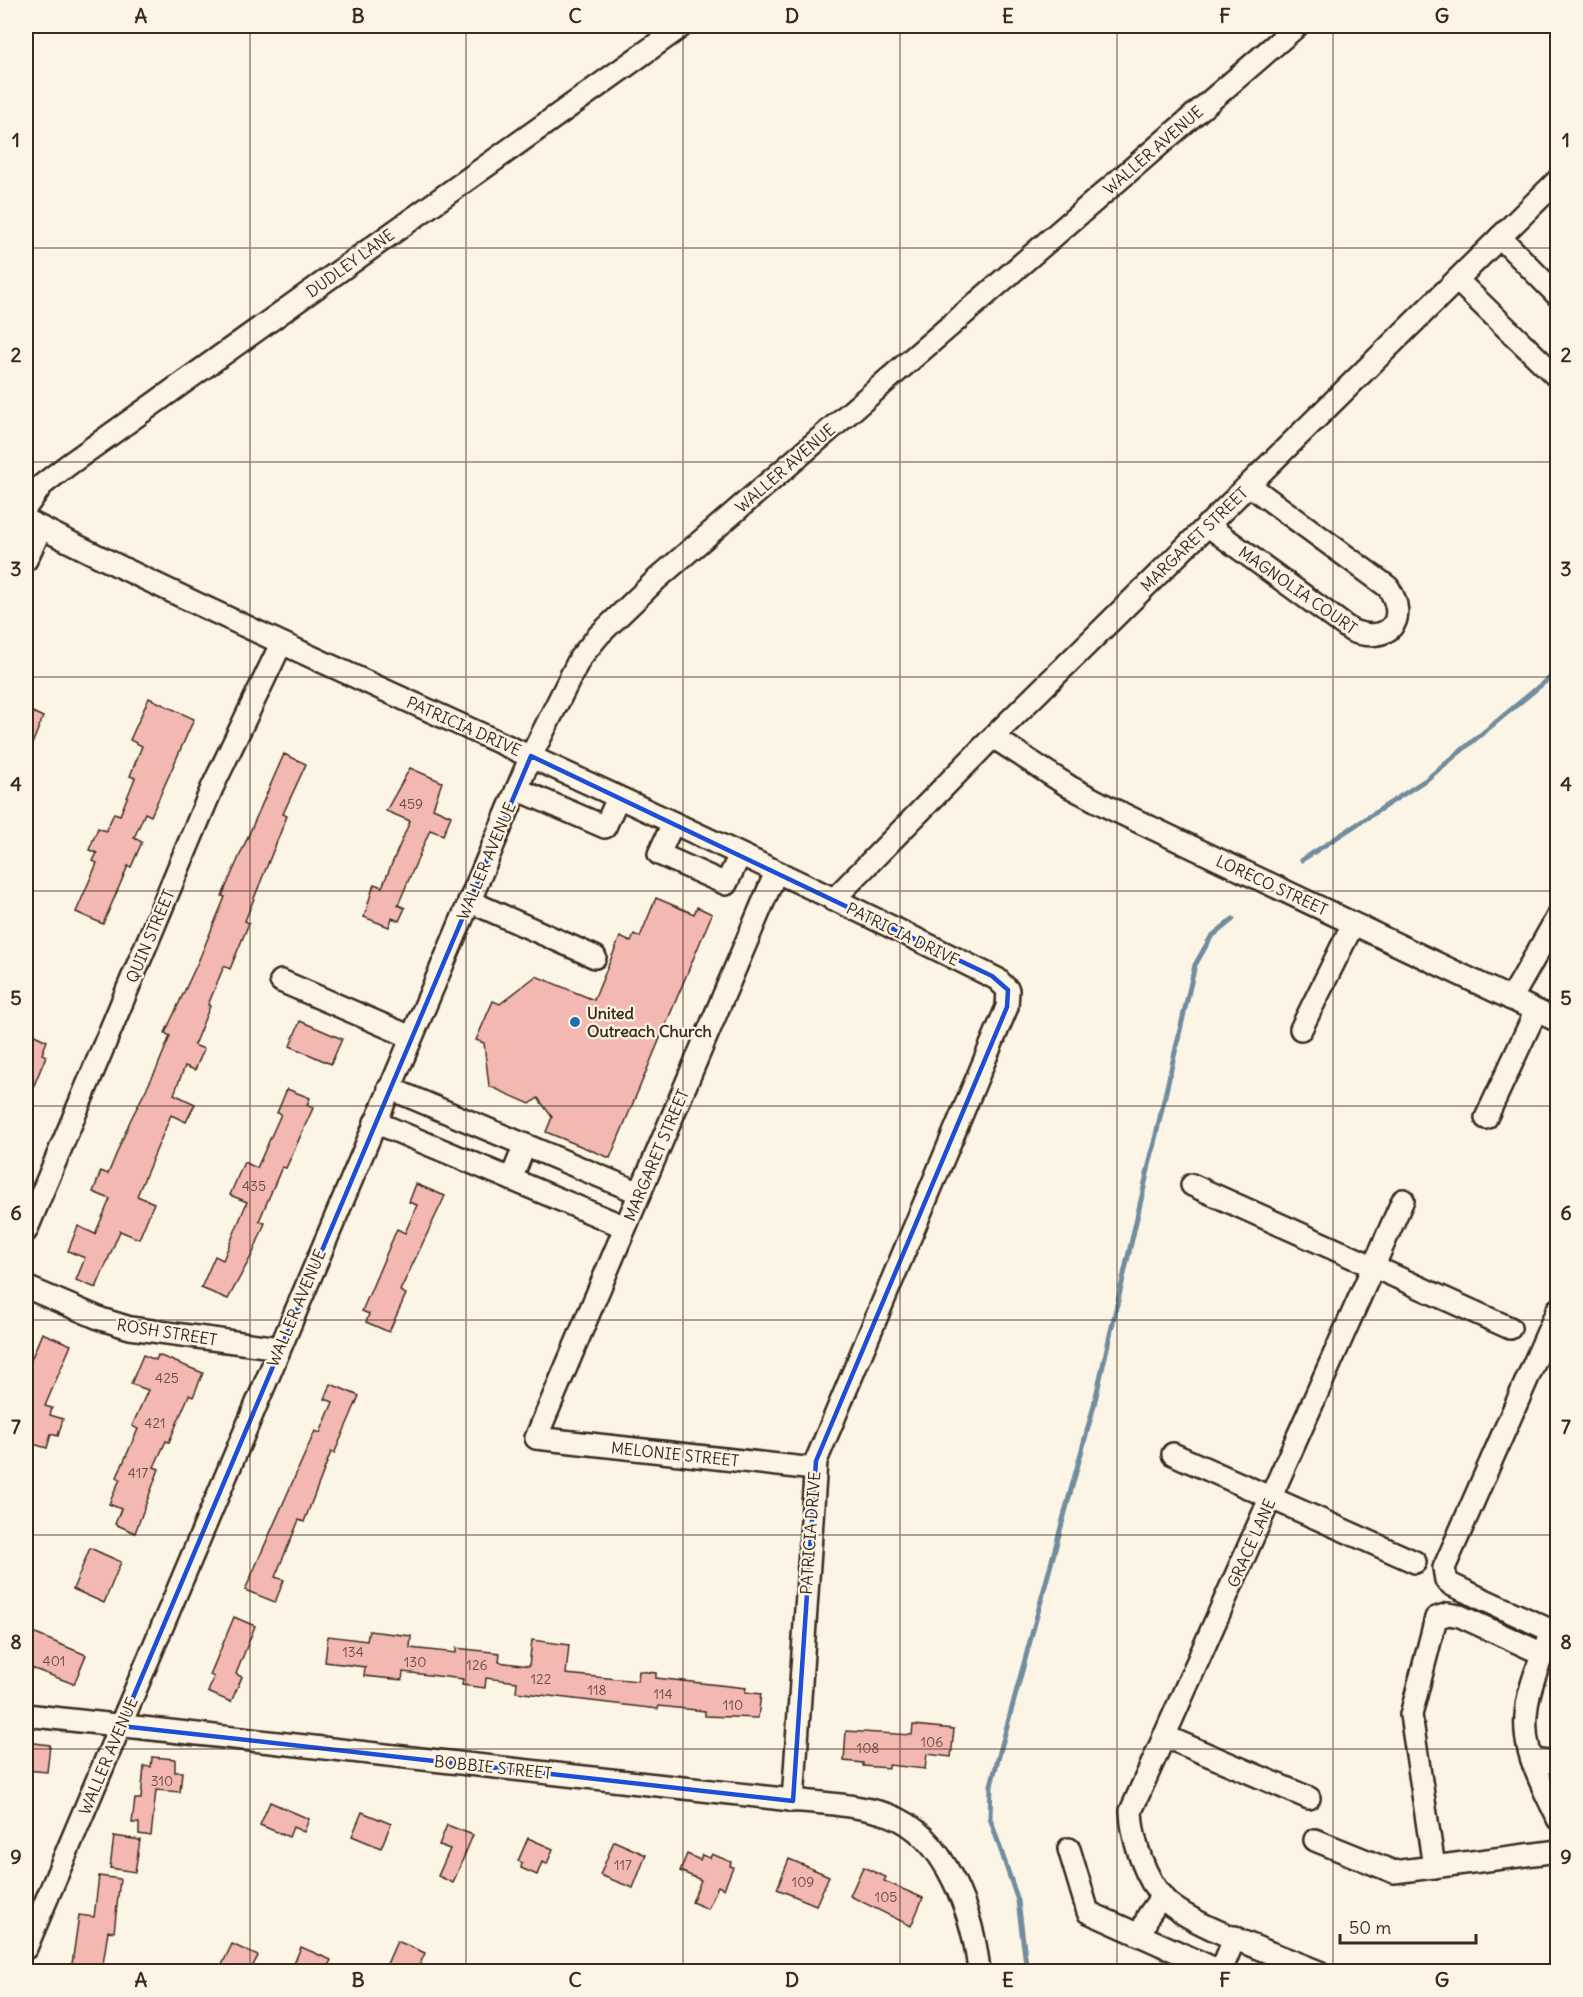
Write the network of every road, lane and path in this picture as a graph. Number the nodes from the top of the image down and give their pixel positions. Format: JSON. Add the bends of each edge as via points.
{"nodes":[{"id":1,"x":682,"y":26,"type":"edge"},
{"id":2,"x":1297,"y":26,"type":"edge"},
{"id":3,"x":1557,"y":180,"type":"edge"},
{"id":4,"x":1500,"y":237,"type":"junction"},
{"id":5,"x":1457,"y":280,"type":"junction"},
{"id":6,"x":1557,"y":296,"type":"edge"},
{"id":7,"x":1557,"y":378,"type":"edge"},
{"id":8,"x":1249,"y":485,"type":"junction"},
{"id":9,"x":26,"y":507,"type":"edge"},
{"id":10,"x":33,"y":524,"type":"edge"},
{"id":11,"x":1207,"y":525,"type":"junction"},
{"id":12,"x":26,"y":560,"type":"edge"},
{"id":13,"x":281,"y":644,"type":"junction"},
{"id":14,"x":993,"y":737,"type":"junction"},
{"id":15,"x":531,"y":756,"type":"junction"},
{"id":16,"x":517,"y":789,"type":"junction"},
{"id":17,"x":618,"y":798,"type":"junction"},
{"id":18,"x":673,"y":823,"type":"junction"},
{"id":19,"x":740,"y":855,"type":"junction"},
{"id":20,"x":776,"y":872,"type":"junction"},
{"id":21,"x":833,"y":900,"type":"junction"},
{"id":22,"x":469,"y":901,"type":"junction"},
{"id":23,"x":1557,"y":916,"type":"edge"},
{"id":24,"x":1353,"y":924,"type":"junction"},
{"id":25,"x":595,"y":957,"type":"dead end"},
{"id":26,"x":281,"y":981,"type":"dead end"},
{"id":27,"x":1511,"y":999,"type":"junction"},
{"id":28,"x":1536,"y":1011,"type":"junction"},
{"id":29,"x":1557,"y":1021,"type":"edge"},
{"id":30,"x":1301,"y":1029,"type":"dead end"},
{"id":31,"x":411,"y":1037,"type":"junction"},
{"id":32,"x":389,"y":1088,"type":"junction"},
{"id":33,"x":1486,"y":1118,"type":"dead end"},
{"id":34,"x":375,"y":1122,"type":"junction"},
{"id":35,"x":525,"y":1145,"type":"junction"},
{"id":36,"x":512,"y":1179,"type":"junction"},
{"id":37,"x":1192,"y":1185,"type":"dead end"},
{"id":38,"x":640,"y":1193,"type":"junction"},
{"id":39,"x":1403,"y":1200,"type":"dead end"},
{"id":40,"x":625,"y":1227,"type":"junction"},
{"id":41,"x":26,"y":1231,"type":"edge"},
{"id":42,"x":1374,"y":1266,"type":"junction"},
{"id":43,"x":26,"y":1287,"type":"edge"},
{"id":44,"x":1557,"y":1309,"type":"edge"},
{"id":45,"x":1510,"y":1328,"type":"dead end"},
{"id":46,"x":279,"y":1348,"type":"junction"},
{"id":47,"x":536,"y":1438,"type":"joint"},
{"id":48,"x":1173,"y":1454,"type":"dead end"},
{"id":49,"x":814,"y":1469,"type":"junction"},
{"id":50,"x":1271,"y":1499,"type":"junction"},
{"id":51,"x":1415,"y":1563,"type":"dead end"},
{"id":52,"x":1555,"y":1626,"type":"edge"},
{"id":53,"x":1543,"y":1654,"type":"junction"},
{"id":54,"x":26,"y":1715,"type":"edge"},
{"id":55,"x":121,"y":1726,"type":"junction"},
{"id":56,"x":1164,"y":1736,"type":"junction"},
{"id":57,"x":1532,"y":1760,"type":"junction"},
{"id":58,"x":1557,"y":1763,"type":"edge"},
{"id":59,"x":1309,"y":1798,"type":"dead end"},
{"id":60,"x":793,"y":1801,"type":"junction"},
{"id":61,"x":1557,"y":1819,"type":"edge"},
{"id":62,"x":1315,"y":1840,"type":"dead end"},
{"id":63,"x":1069,"y":1848,"type":"dead end"},
{"id":64,"x":1557,"y":1851,"type":"edge"},
{"id":65,"x":1434,"y":1867,"type":"junction"},
{"id":66,"x":1159,"y":1893,"type":"junction"},
{"id":67,"x":1141,"y":1935,"type":"junction"},
{"id":68,"x":1235,"y":1937,"type":"junction"},
{"id":69,"x":26,"y":1948,"type":"edge"},
{"id":70,"x":979,"y":1971,"type":"edge"},
{"id":71,"x":1221,"y":1971,"type":"edge"},
{"id":72,"x":1319,"y":1971,"type":"edge"}],
"edges":[{"from":1,"to":9,"type":"street","name":"DUDLEY LANE","via":[[68,465],[42,485]]},
{"from":2,"to":15,"type":"street","name":"WALLER AVENUE","via":[[627,606],[580,658]]},
{"from":3,"to":4,"type":"street","name":"MARGARET STREET"},
{"from":4,"to":5,"type":"street","name":"MARGARET STREET"},
{"from":4,"to":6,"type":"street"},
{"from":5,"to":7,"type":"street"},
{"from":5,"to":8,"type":"street","name":"MARGARET STREET"},
{"from":8,"to":11,"type":"street","name":"MARGARET STREET"},
{"from":8,"to":11,"type":"street","name":"MAGNOLIA COURT","via":[[1388,587],[1398,607],[1397,620],[1390,630],[1369,635],[1352,631]]},
{"from":10,"to":12,"type":"street"},
{"from":10,"to":13,"type":"street","name":"PATRICIA DRIVE"},
{"from":11,"to":14,"type":"street","name":"MARGARET STREET"},
{"from":13,"to":15,"type":"street","name":"PATRICIA DRIVE"},
{"from":13,"to":41,"type":"street","name":"QUIN STREET","via":[[212,788]]},
{"from":14,"to":21,"type":"street","name":"MARGARET STREET"},
{"from":14,"to":24,"type":"street","name":"LORECO STREET","via":[[1110,808]]},
{"from":15,"to":16,"type":"street","name":"WALLER AVENUE"},
{"from":15,"to":17,"type":"street","name":"PATRICIA DRIVE"},
{"from":16,"to":17,"type":"street","via":[[605,827]]},
{"from":16,"to":22,"type":"street","name":"WALLER AVENUE"},
{"from":17,"to":18,"type":"street","name":"PATRICIA DRIVE"},
{"from":18,"to":19,"type":"street","name":"PATRICIA DRIVE"},
{"from":18,"to":19,"type":"street","via":[[659,855],[726,884]]},
{"from":19,"to":20,"type":"street","name":"PATRICIA DRIVE"},
{"from":20,"to":21,"type":"street","name":"PATRICIA DRIVE"},
{"from":20,"to":38,"type":"street","name":"MARGARET STREET"},
{"from":21,"to":49,"type":"street","name":"PATRICIA DRIVE","via":[[998,979],[1004,983],[1009,998]]},
{"from":22,"to":25,"type":"street"},
{"from":22,"to":31,"type":"street","name":"WALLER AVENUE"},
{"from":23,"to":27,"type":"street"},
{"from":24,"to":27,"type":"street","name":"LORECO STREET"},
{"from":24,"to":30,"type":"street"},
{"from":26,"to":31,"type":"street"},
{"from":27,"to":28,"type":"street","name":"LORECO STREET"},
{"from":28,"to":29,"type":"street","name":"LORECO STREET"},
{"from":28,"to":33,"type":"street"},
{"from":31,"to":32,"type":"street","name":"WALLER AVENUE"},
{"from":32,"to":34,"type":"street","name":"WALLER AVENUE"},
{"from":32,"to":35,"type":"street"},
{"from":34,"to":36,"type":"street"},
{"from":34,"to":46,"type":"street","name":"WALLER AVENUE"},
{"from":35,"to":36,"type":"street"},
{"from":35,"to":38,"type":"street"},
{"from":36,"to":40,"type":"street"},
{"from":37,"to":42,"type":"street"},
{"from":38,"to":40,"type":"street","name":"MARGARET STREET"},
{"from":39,"to":42,"type":"street","name":"GRACE LANE"},
{"from":40,"to":47,"type":"street","name":"MARGARET STREET"},
{"from":42,"to":45,"type":"street"},
{"from":42,"to":50,"type":"street","name":"GRACE LANE"},
{"from":43,"to":46,"type":"street","name":"ROSH STREET","via":[[123,1326]]},
{"from":44,"to":52,"type":"street","via":[[1444,1568],[1446,1580],[1452,1586]]},
{"from":46,"to":55,"type":"street","name":"WALLER AVENUE"},
{"from":47,"to":49,"type":"street","name":"MELONIE STREET"},
{"from":48,"to":50,"type":"street"},
{"from":49,"to":60,"type":"street","name":"PATRICIA DRIVE"},
{"from":50,"to":51,"type":"street"},
{"from":50,"to":56,"type":"street","name":"GRACE LANE"},
{"from":52,"to":53,"type":"street"},
{"from":53,"to":57,"type":"street","via":[[1526,1714]]},
{"from":53,"to":65,"type":"street","via":[[1460,1616],[1436,1618],[1411,1715]]},
{"from":54,"to":55,"type":"street","name":"BOBBIE STREET"},
{"from":55,"to":60,"type":"street","name":"BOBBIE STREET"},
{"from":55,"to":69,"type":"street","name":"WALLER AVENUE"},
{"from":56,"to":59,"type":"street"},
{"from":56,"to":66,"type":"street","name":"GRACE LANE","via":[[1131,1811],[1132,1826]]},
{"from":57,"to":58,"type":"street"},
{"from":57,"to":61,"type":"street"},
{"from":60,"to":70,"type":"street","name":"BOBBIE STREET","via":[[869,1810],[894,1817],[924,1838],[941,1860],[969,1917]]},
{"from":62,"to":65,"type":"street","via":[[1385,1870]]},
{"from":63,"to":67,"type":"street","via":[[1088,1912]]},
{"from":64,"to":65,"type":"street"},
{"from":66,"to":67,"type":"street"},
{"from":66,"to":68,"type":"street","via":[[1176,1910]]},
{"from":67,"to":71,"type":"street"},
{"from":68,"to":71,"type":"street"},
{"from":68,"to":72,"type":"street"}]}
